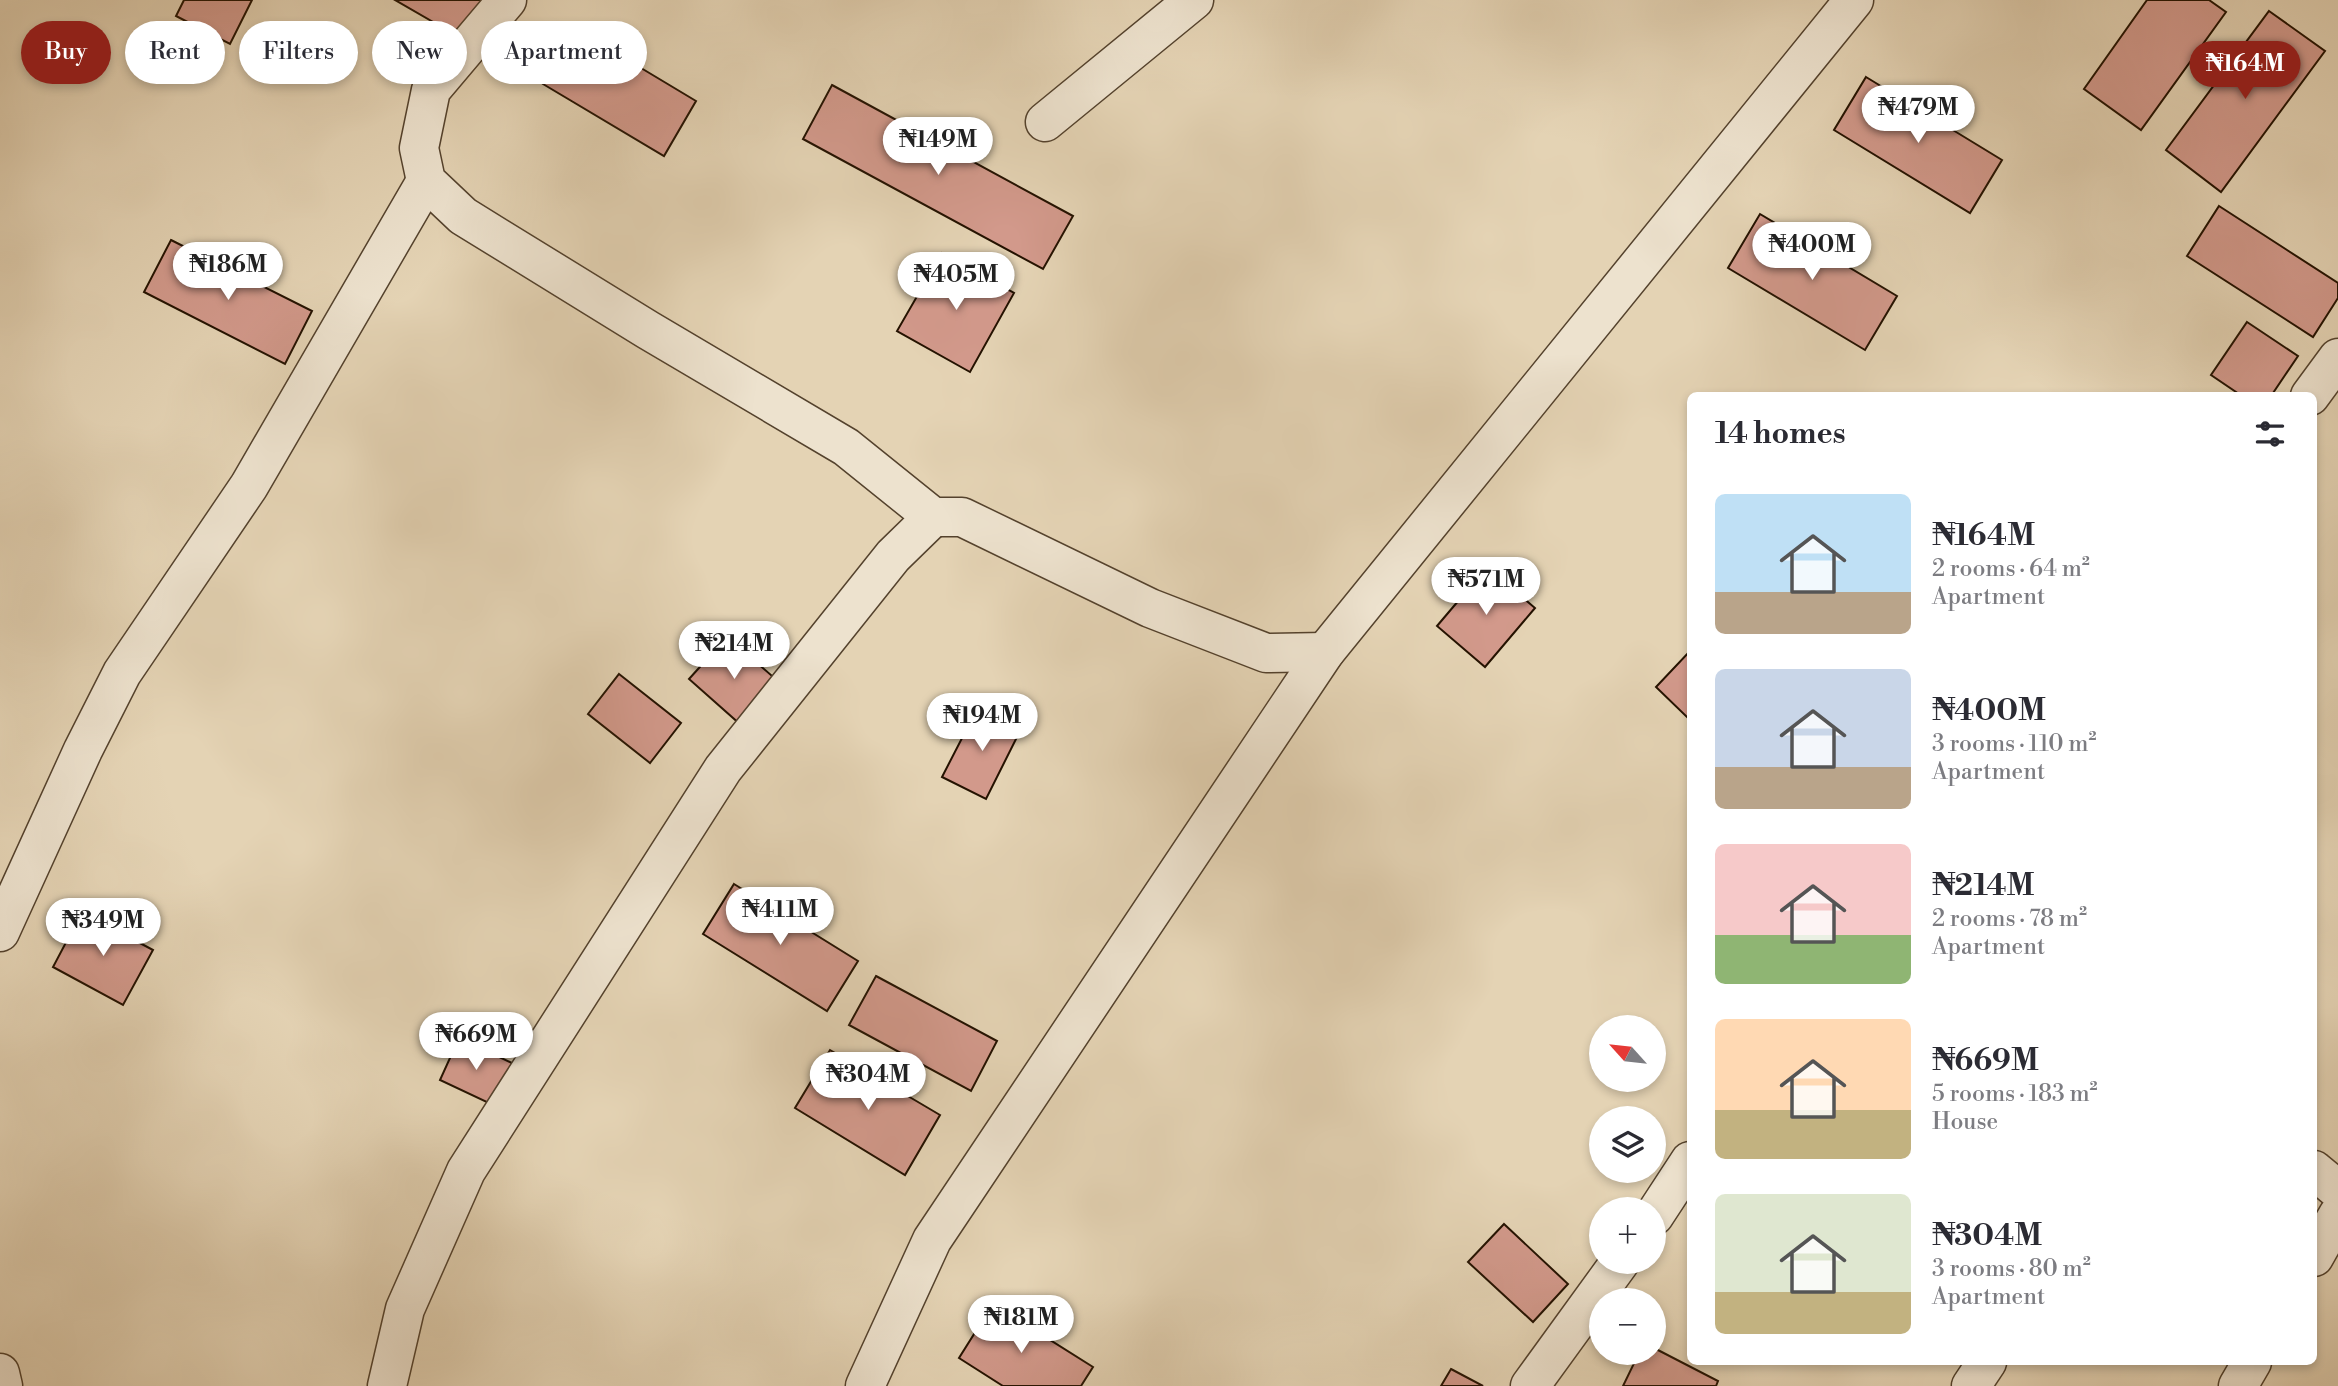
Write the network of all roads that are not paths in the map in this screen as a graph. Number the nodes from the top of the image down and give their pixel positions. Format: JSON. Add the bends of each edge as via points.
{"nodes":[{"id":1,"x":507,"y":0,"type":"edge"},
{"id":2,"x":1194,"y":0,"type":"edge"},
{"id":3,"x":1854,"y":0,"type":"edge"},
{"id":4,"x":1045,"y":122,"type":"dead end"},
{"id":5,"x":426,"y":181,"type":"junction"},
{"id":6,"x":2338,"y":358,"type":"edge"},
{"id":7,"x":2313,"y":392,"type":"edge"},
{"id":8,"x":933,"y":517,"type":"junction"},
{"id":9,"x":1325,"y":652,"type":"junction"},
{"id":10,"x":0,"y":932,"type":"edge"},
{"id":11,"x":1687,"y":1166,"type":"edge"},
{"id":12,"x":2317,"y":1172,"type":"edge"},
{"id":13,"x":2338,"y":1190,"type":"edge"},
{"id":14,"x":1666,"y":1198,"type":"edge"},
{"id":15,"x":2338,"y":1215,"type":"edge"},
{"id":16,"x":2317,"y":1252,"type":"edge"},
{"id":17,"x":1611,"y":1274,"type":"edge"},
{"id":18,"x":1985,"y":1365,"type":"edge"},
{"id":19,"x":2250,"y":1365,"type":"edge"},
{"id":20,"x":0,"y":1373,"type":"edge"},
{"id":21,"x":3,"y":1386,"type":"edge"},
{"id":22,"x":387,"y":1386,"type":"edge"},
{"id":23,"x":865,"y":1386,"type":"edge"},
{"id":24,"x":1530,"y":1386,"type":"edge"},
{"id":25,"x":1971,"y":1386,"type":"edge"},
{"id":26,"x":2238,"y":1386,"type":"edge"}],
"edges":[{"from":1,"to":5,"type":"street","via":[[431,90],[419,148]]},
{"from":2,"to":4,"type":"street"},
{"from":3,"to":9,"type":"street"},
{"from":5,"to":8,"type":"street","via":[[463,216],[846,447]]},
{"from":5,"to":10,"type":"street","via":[[249,486],[122,673]]},
{"from":6,"to":7,"type":"street"},
{"from":8,"to":9,"type":"street","via":[[962,517],[1150,608],[1266,653]]},
{"from":8,"to":22,"type":"street","via":[[893,556],[723,769],[466,1171],[405,1309]]},
{"from":9,"to":23,"type":"street","via":[[932,1240]]},
{"from":11,"to":14,"type":"street"},
{"from":12,"to":13,"type":"street"},
{"from":15,"to":16,"type":"street"},
{"from":17,"to":24,"type":"street"},
{"from":18,"to":25,"type":"street"},
{"from":19,"to":26,"type":"street"},
{"from":20,"to":21,"type":"street"}]}
